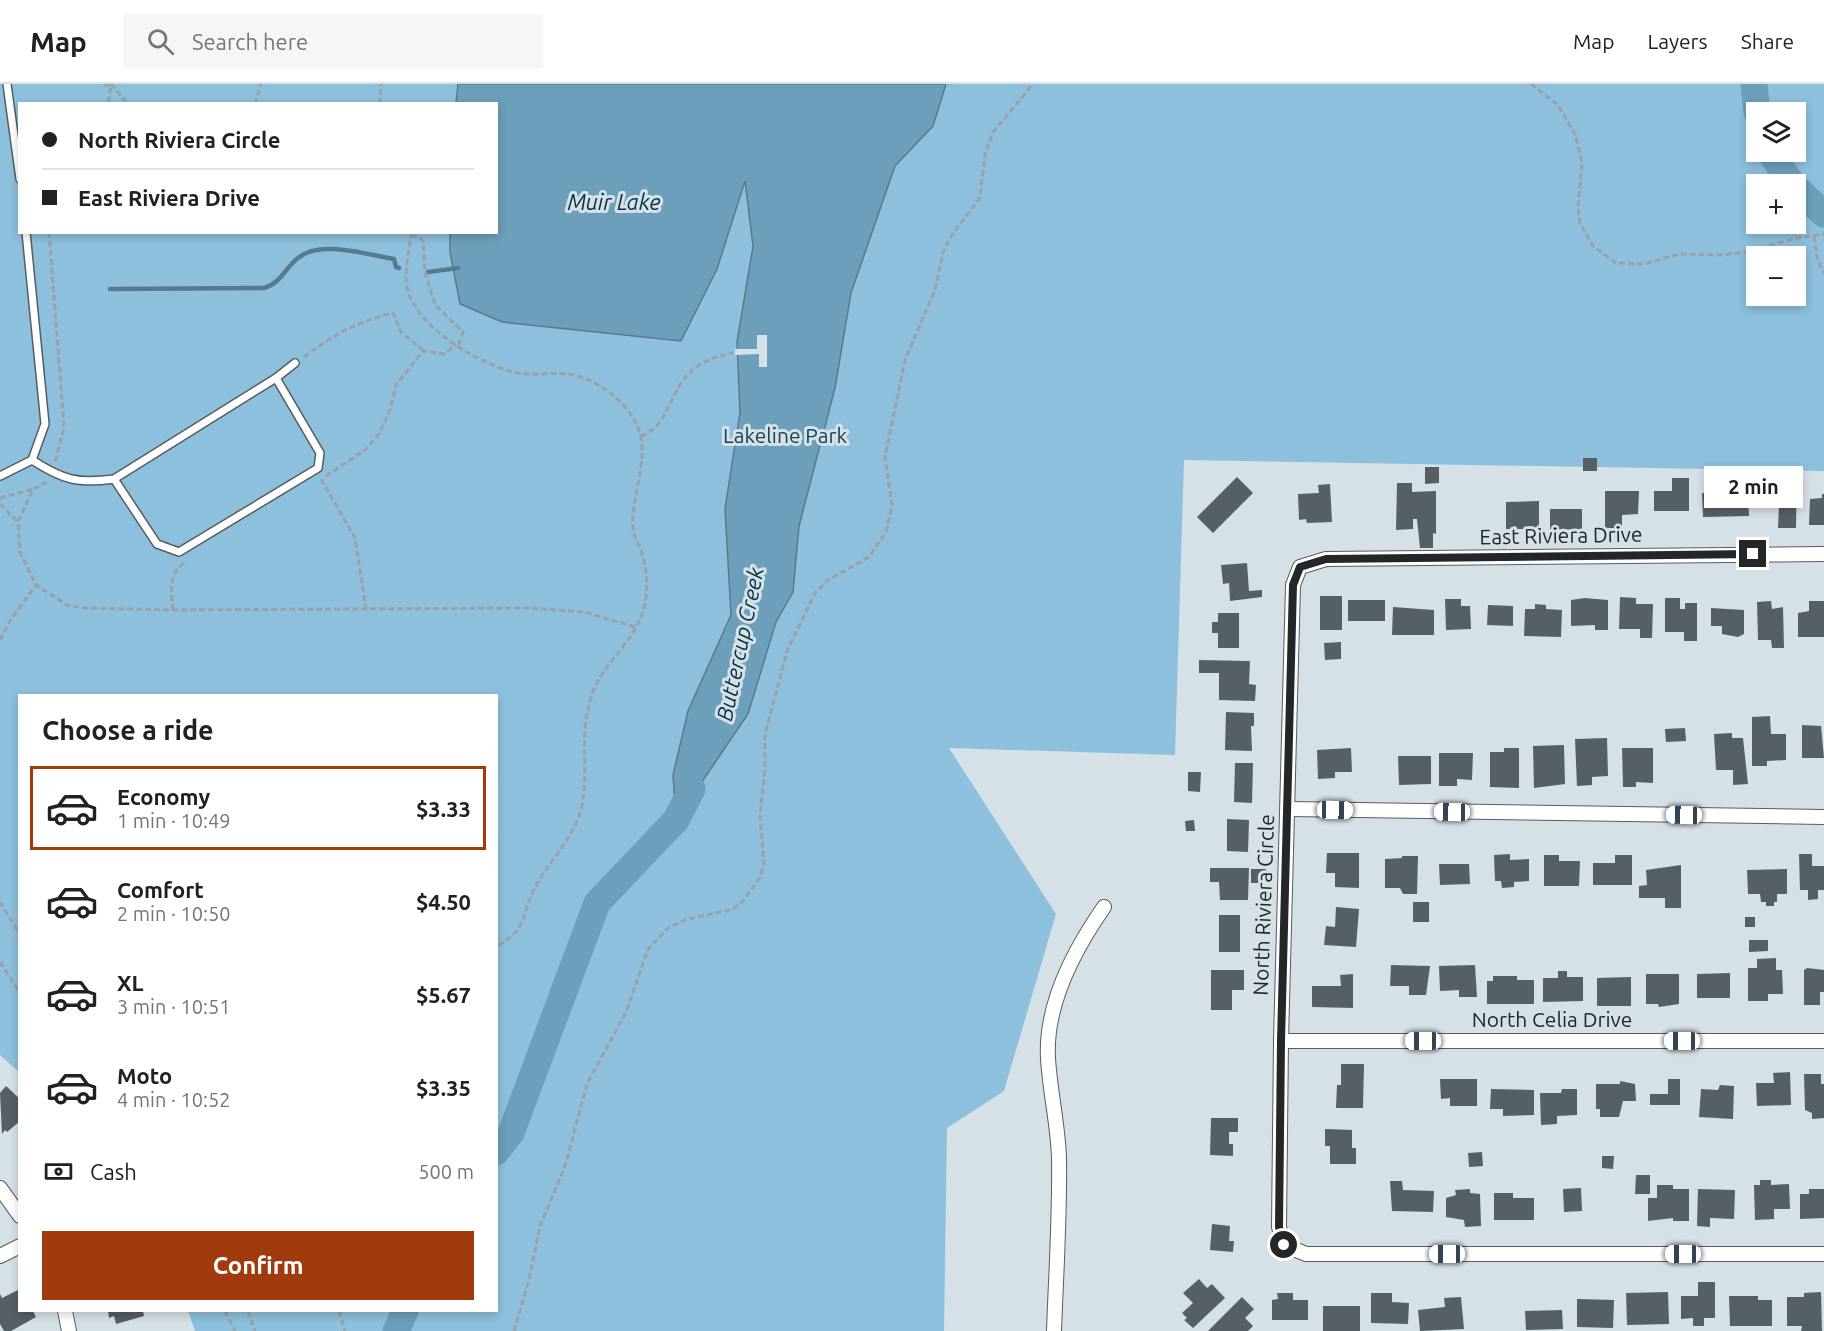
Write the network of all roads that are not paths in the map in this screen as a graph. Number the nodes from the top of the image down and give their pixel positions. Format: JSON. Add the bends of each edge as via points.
{"nodes":[{"id":1,"x":7,"y":84,"type":"edge"},
{"id":2,"x":18,"y":164,"type":"edge"},
{"id":3,"x":26,"y":234,"type":"edge"},
{"id":4,"x":295,"y":363,"type":"road end"},
{"id":5,"x":276,"y":378,"type":"junction"},
{"id":6,"x":32,"y":460,"type":"junction"},
{"id":7,"x":0,"y":476,"type":"edge"},
{"id":8,"x":114,"y":479,"type":"junction"},
{"id":9,"x":1824,"y":554,"type":"edge"},
{"id":10,"x":1300,"y":567,"type":"joint"},
{"id":11,"x":1289,"y":810,"type":"junction"},
{"id":12,"x":1824,"y":817,"type":"edge"},
{"id":13,"x":1104,"y":907,"type":"dead end"},
{"id":14,"x":1281,"y":1041,"type":"junction"},
{"id":15,"x":1824,"y":1041,"type":"edge"},
{"id":16,"x":0,"y":1188,"type":"edge"},
{"id":17,"x":18,"y":1213,"type":"edge"},
{"id":18,"x":18,"y":1247,"type":"edge"},
{"id":19,"x":1824,"y":1254,"type":"edge"},
{"id":20,"x":0,"y":1257,"type":"edge"},
{"id":21,"x":64,"y":1312,"type":"edge"},
{"id":22,"x":69,"y":1331,"type":"edge"},
{"id":23,"x":1054,"y":1331,"type":"edge"}],
"edges":[{"from":1,"to":2,"type":"lane"},
{"from":3,"to":6,"type":"lane","via":[[45,424]]},
{"from":4,"to":5,"type":"lane"},
{"from":5,"to":8,"type":"lane"},
{"from":5,"to":8,"type":"lane","via":[[320,453],[318,468],[179,552],[156,544]]},
{"from":6,"to":7,"type":"lane"},
{"from":6,"to":8,"type":"lane","via":[[62,478],[88,482]]},
{"from":9,"to":10,"type":"street","name":"East Riviera Drive","via":[[1326,559]]},
{"from":10,"to":11,"type":"street","name":"North Riviera Circle","via":[[1293,585]]},
{"from":11,"to":12,"type":"street"},
{"from":11,"to":14,"type":"street","name":"North Riviera Circle"},
{"from":13,"to":23,"type":"street","via":[[1065,973],[1052,1016],[1048,1056],[1059,1156]]},
{"from":14,"to":15,"type":"street","name":"North Celia Drive"},
{"from":14,"to":19,"type":"street","name":"North Riviera Circle","via":[[1279,1227],[1284,1245],[1306,1254]]},
{"from":16,"to":17,"type":"street"},
{"from":18,"to":20,"type":"street"},
{"from":21,"to":22,"type":"street"}]}
